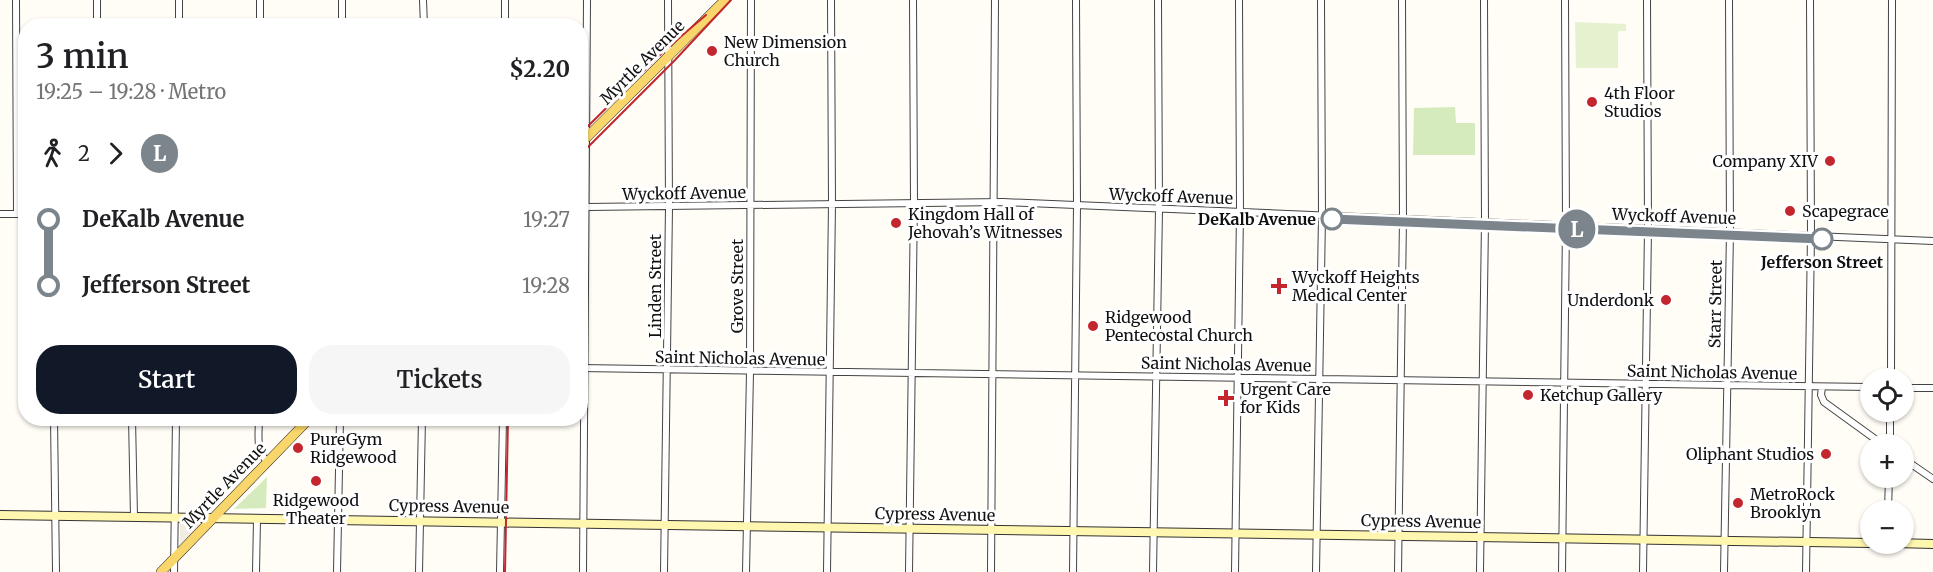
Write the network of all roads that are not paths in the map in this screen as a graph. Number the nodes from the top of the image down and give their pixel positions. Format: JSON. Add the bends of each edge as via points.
{"nodes":[{"id":1,"x":16,"y":0,"type":"edge"},
{"id":2,"x":97,"y":0,"type":"edge"},
{"id":3,"x":179,"y":0,"type":"edge"},
{"id":4,"x":260,"y":0,"type":"edge"},
{"id":5,"x":342,"y":0,"type":"edge"},
{"id":6,"x":423,"y":0,"type":"edge"},
{"id":7,"x":505,"y":0,"type":"edge"},
{"id":8,"x":587,"y":0,"type":"edge"},
{"id":9,"x":668,"y":0,"type":"edge"},
{"id":10,"x":725,"y":0,"type":"edge"},
{"id":11,"x":751,"y":0,"type":"edge"},
{"id":12,"x":831,"y":0,"type":"edge"},
{"id":13,"x":913,"y":0,"type":"edge"},
{"id":14,"x":995,"y":0,"type":"edge"},
{"id":15,"x":1076,"y":0,"type":"edge"},
{"id":16,"x":1158,"y":0,"type":"edge"},
{"id":17,"x":1239,"y":0,"type":"edge"},
{"id":18,"x":1321,"y":0,"type":"edge"},
{"id":19,"x":1402,"y":0,"type":"edge"},
{"id":20,"x":1484,"y":0,"type":"edge"},
{"id":21,"x":1565,"y":0,"type":"edge"},
{"id":22,"x":1647,"y":0,"type":"edge"},
{"id":23,"x":1729,"y":0,"type":"edge"},
{"id":24,"x":1810,"y":0,"type":"edge"},
{"id":25,"x":1892,"y":0,"type":"edge"},
{"id":26,"x":97,"y":18,"type":"edge"},
{"id":27,"x":179,"y":18,"type":"edge"},
{"id":28,"x":260,"y":18,"type":"edge"},
{"id":29,"x":342,"y":18,"type":"edge"},
{"id":30,"x":424,"y":18,"type":"edge"},
{"id":31,"x":505,"y":18,"type":"edge"},
{"id":32,"x":587,"y":18,"type":"edge"},
{"id":33,"x":668,"y":57,"type":"junction"},
{"id":34,"x":588,"y":137,"type":"edge"},
{"id":35,"x":914,"y":202,"type":"junction"},
{"id":36,"x":996,"y":202,"type":"junction"},
{"id":37,"x":832,"y":204,"type":"junction"},
{"id":38,"x":751,"y":205,"type":"junction"},
{"id":39,"x":1077,"y":206,"type":"junction"},
{"id":40,"x":588,"y":207,"type":"edge"},
{"id":41,"x":669,"y":207,"type":"junction"},
{"id":42,"x":1159,"y":209,"type":"junction"},
{"id":43,"x":1240,"y":212,"type":"junction"},
{"id":44,"x":0,"y":214,"type":"edge"},
{"id":45,"x":17,"y":214,"type":"joint"},
{"id":46,"x":1322,"y":216,"type":"junction"},
{"id":47,"x":1403,"y":219,"type":"junction"},
{"id":48,"x":1485,"y":222,"type":"junction"},
{"id":49,"x":1566,"y":225,"type":"junction"},
{"id":50,"x":1648,"y":229,"type":"junction"},
{"id":51,"x":1730,"y":232,"type":"junction"},
{"id":52,"x":1811,"y":235,"type":"junction"},
{"id":53,"x":1893,"y":239,"type":"junction"},
{"id":54,"x":1933,"y":241,"type":"edge"},
{"id":55,"x":588,"y":368,"type":"edge"},
{"id":56,"x":1891,"y":368,"type":"edge"},
{"id":57,"x":667,"y":370,"type":"junction"},
{"id":58,"x":750,"y":372,"type":"junction"},
{"id":59,"x":830,"y":373,"type":"junction"},
{"id":60,"x":912,"y":373,"type":"junction"},
{"id":61,"x":993,"y":374,"type":"junction"},
{"id":62,"x":1075,"y":376,"type":"junction"},
{"id":63,"x":1156,"y":377,"type":"junction"},
{"id":64,"x":1238,"y":378,"type":"junction"},
{"id":65,"x":1320,"y":379,"type":"junction"},
{"id":66,"x":1401,"y":380,"type":"junction"},
{"id":67,"x":1483,"y":382,"type":"junction"},
{"id":68,"x":1564,"y":383,"type":"junction"},
{"id":69,"x":1646,"y":384,"type":"junction"},
{"id":70,"x":1727,"y":385,"type":"junction"},
{"id":71,"x":1809,"y":387,"type":"junction"},
{"id":72,"x":1822,"y":387,"type":"junction"},
{"id":73,"x":1860,"y":387,"type":"edge"},
{"id":74,"x":1914,"y":388,"type":"edge"},
{"id":75,"x":1933,"y":388,"type":"edge"},
{"id":76,"x":54,"y":426,"type":"edge"},
{"id":77,"x":132,"y":426,"type":"edge"},
{"id":78,"x":176,"y":426,"type":"edge"},
{"id":79,"x":259,"y":426,"type":"edge"},
{"id":80,"x":302,"y":426,"type":"edge"},
{"id":81,"x":340,"y":426,"type":"edge"},
{"id":82,"x":422,"y":426,"type":"edge"},
{"id":83,"x":503,"y":426,"type":"edge"},
{"id":84,"x":583,"y":426,"type":"edge"},
{"id":85,"x":1868,"y":434,"type":"edge"},
{"id":86,"x":268,"y":462,"type":"junction"},
{"id":87,"x":1914,"y":466,"type":"edge"},
{"id":88,"x":1933,"y":479,"type":"edge"},
{"id":89,"x":0,"y":515,"type":"edge"},
{"id":90,"x":54,"y":516,"type":"junction"},
{"id":91,"x":134,"y":517,"type":"junction"},
{"id":92,"x":175,"y":518,"type":"junction"},
{"id":93,"x":213,"y":518,"type":"junction"},
{"id":94,"x":257,"y":519,"type":"junction"},
{"id":95,"x":338,"y":520,"type":"junction"},
{"id":96,"x":420,"y":521,"type":"junction"},
{"id":97,"x":501,"y":522,"type":"junction"},
{"id":98,"x":584,"y":523,"type":"junction"},
{"id":99,"x":665,"y":525,"type":"junction"},
{"id":100,"x":746,"y":526,"type":"junction"},
{"id":101,"x":828,"y":527,"type":"junction"},
{"id":102,"x":910,"y":528,"type":"junction"},
{"id":103,"x":993,"y":530,"type":"junction"},
{"id":104,"x":1074,"y":531,"type":"junction"},
{"id":105,"x":1154,"y":532,"type":"junction"},
{"id":106,"x":1236,"y":534,"type":"junction"},
{"id":107,"x":1317,"y":534,"type":"junction"},
{"id":108,"x":1399,"y":535,"type":"junction"},
{"id":109,"x":1480,"y":536,"type":"junction"},
{"id":110,"x":1562,"y":538,"type":"junction"},
{"id":111,"x":1644,"y":539,"type":"junction"},
{"id":112,"x":1724,"y":540,"type":"junction"},
{"id":113,"x":1806,"y":542,"type":"junction"},
{"id":114,"x":1860,"y":543,"type":"edge"},
{"id":115,"x":1914,"y":544,"type":"edge"},
{"id":116,"x":1933,"y":544,"type":"edge"},
{"id":117,"x":174,"y":558,"type":"junction"},
{"id":118,"x":56,"y":572,"type":"edge"},
{"id":119,"x":161,"y":572,"type":"edge"},
{"id":120,"x":174,"y":572,"type":"edge"},
{"id":121,"x":256,"y":572,"type":"edge"},
{"id":122,"x":337,"y":572,"type":"edge"},
{"id":123,"x":419,"y":572,"type":"edge"},
{"id":124,"x":500,"y":572,"type":"edge"},
{"id":125,"x":583,"y":572,"type":"edge"},
{"id":126,"x":664,"y":572,"type":"edge"},
{"id":127,"x":746,"y":572,"type":"edge"},
{"id":128,"x":827,"y":572,"type":"edge"},
{"id":129,"x":909,"y":572,"type":"edge"},
{"id":130,"x":992,"y":572,"type":"edge"},
{"id":131,"x":1073,"y":572,"type":"edge"},
{"id":132,"x":1153,"y":572,"type":"edge"},
{"id":133,"x":1235,"y":572,"type":"edge"},
{"id":134,"x":1316,"y":572,"type":"edge"},
{"id":135,"x":1398,"y":572,"type":"edge"},
{"id":136,"x":1480,"y":572,"type":"edge"},
{"id":137,"x":1562,"y":572,"type":"edge"},
{"id":138,"x":1643,"y":572,"type":"edge"},
{"id":139,"x":1724,"y":572,"type":"edge"},
{"id":140,"x":1806,"y":572,"type":"edge"}],
"edges":[{"from":1,"to":45,"type":"street"},
{"from":2,"to":26,"type":"street"},
{"from":3,"to":27,"type":"street"},
{"from":4,"to":28,"type":"street"},
{"from":5,"to":29,"type":"street"},
{"from":6,"to":30,"type":"street"},
{"from":7,"to":31,"type":"street"},
{"from":8,"to":32,"type":"street"},
{"from":9,"to":33,"type":"street","name":"Linden Street"},
{"from":10,"to":33,"type":"main road","name":"Myrtle Avenue"},
{"from":11,"to":38,"type":"street","name":"Grove Street"},
{"from":12,"to":37,"type":"street"},
{"from":13,"to":35,"type":"street"},
{"from":14,"to":36,"type":"street"},
{"from":15,"to":39,"type":"street"},
{"from":16,"to":42,"type":"street"},
{"from":17,"to":43,"type":"street"},
{"from":18,"to":46,"type":"street"},
{"from":19,"to":47,"type":"street"},
{"from":20,"to":48,"type":"street"},
{"from":21,"to":49,"type":"street"},
{"from":22,"to":50,"type":"street"},
{"from":23,"to":51,"type":"street","name":"Starr Street"},
{"from":24,"to":52,"type":"street"},
{"from":25,"to":53,"type":"street"},
{"from":33,"to":34,"type":"main road","name":"Myrtle Avenue"},
{"from":33,"to":41,"type":"street","name":"Linden Street"},
{"from":35,"to":36,"type":"street","name":"Wyckoff Avenue"},
{"from":35,"to":37,"type":"street","name":"Wyckoff Avenue"},
{"from":35,"to":60,"type":"street"},
{"from":36,"to":39,"type":"street","name":"Wyckoff Avenue"},
{"from":36,"to":61,"type":"street"},
{"from":37,"to":38,"type":"street","name":"Wyckoff Avenue"},
{"from":37,"to":59,"type":"street"},
{"from":38,"to":41,"type":"street","name":"Wyckoff Avenue"},
{"from":38,"to":58,"type":"street","name":"Grove Street"},
{"from":39,"to":42,"type":"street","name":"Wyckoff Avenue"},
{"from":39,"to":62,"type":"street"},
{"from":40,"to":41,"type":"street","name":"Wyckoff Avenue"},
{"from":41,"to":57,"type":"street","name":"Linden Street"},
{"from":42,"to":43,"type":"street","name":"Wyckoff Avenue"},
{"from":42,"to":63,"type":"street"},
{"from":43,"to":46,"type":"street","name":"Wyckoff Avenue"},
{"from":43,"to":64,"type":"street"},
{"from":44,"to":45,"type":"street"},
{"from":46,"to":47,"type":"street","name":"Wyckoff Avenue"},
{"from":46,"to":65,"type":"street"},
{"from":47,"to":48,"type":"street","name":"Wyckoff Avenue"},
{"from":47,"to":66,"type":"street"},
{"from":48,"to":49,"type":"street","name":"Wyckoff Avenue"},
{"from":48,"to":67,"type":"street"},
{"from":49,"to":50,"type":"street","name":"Wyckoff Avenue"},
{"from":49,"to":68,"type":"street"},
{"from":50,"to":51,"type":"street","name":"Wyckoff Avenue"},
{"from":50,"to":69,"type":"street"},
{"from":51,"to":52,"type":"street","name":"Wyckoff Avenue"},
{"from":51,"to":70,"type":"street","name":"Starr Street"},
{"from":52,"to":53,"type":"street","name":"Wyckoff Avenue"},
{"from":52,"to":71,"type":"street"},
{"from":53,"to":54,"type":"street","name":"Wyckoff Avenue"},
{"from":53,"to":56,"type":"street"},
{"from":55,"to":57,"type":"street","name":"Saint Nicholas Avenue"},
{"from":57,"to":58,"type":"street","name":"Saint Nicholas Avenue"},
{"from":57,"to":99,"type":"street","name":"Linden Street"},
{"from":58,"to":59,"type":"street","name":"Saint Nicholas Avenue"},
{"from":58,"to":100,"type":"street","name":"Grove Street"},
{"from":59,"to":60,"type":"street","name":"Saint Nicholas Avenue"},
{"from":59,"to":101,"type":"street"},
{"from":60,"to":61,"type":"street","name":"Saint Nicholas Avenue"},
{"from":60,"to":102,"type":"street"},
{"from":61,"to":62,"type":"street","name":"Saint Nicholas Avenue"},
{"from":61,"to":103,"type":"street"},
{"from":62,"to":63,"type":"street","name":"Saint Nicholas Avenue"},
{"from":62,"to":104,"type":"street"},
{"from":63,"to":64,"type":"street","name":"Saint Nicholas Avenue"},
{"from":63,"to":105,"type":"street"},
{"from":64,"to":65,"type":"street","name":"Saint Nicholas Avenue"},
{"from":64,"to":106,"type":"street"},
{"from":65,"to":66,"type":"street","name":"Saint Nicholas Avenue"},
{"from":65,"to":107,"type":"street"},
{"from":66,"to":67,"type":"street","name":"Saint Nicholas Avenue"},
{"from":66,"to":108,"type":"street"},
{"from":67,"to":68,"type":"street","name":"Saint Nicholas Avenue"},
{"from":67,"to":109,"type":"street"},
{"from":68,"to":69,"type":"street","name":"Saint Nicholas Avenue"},
{"from":68,"to":110,"type":"street"},
{"from":69,"to":70,"type":"street","name":"Saint Nicholas Avenue"},
{"from":69,"to":111,"type":"street"},
{"from":70,"to":71,"type":"street","name":"Saint Nicholas Avenue"},
{"from":70,"to":112,"type":"street","name":"Starr Street"},
{"from":71,"to":72,"type":"street","name":"Saint Nicholas Avenue"},
{"from":71,"to":113,"type":"street"},
{"from":72,"to":73,"type":"street","name":"Saint Nicholas Avenue"},
{"from":72,"to":85,"type":"street","via":[[1824,402]]},
{"from":74,"to":75,"type":"street"},
{"from":76,"to":90,"type":"street"},
{"from":77,"to":91,"type":"street"},
{"from":78,"to":92,"type":"street"},
{"from":79,"to":86,"type":"street","via":[[259,449]]},
{"from":80,"to":86,"type":"main road","name":"Myrtle Avenue"},
{"from":81,"to":95,"type":"street"},
{"from":82,"to":96,"type":"street"},
{"from":83,"to":97,"type":"street"},
{"from":84,"to":98,"type":"street"},
{"from":86,"to":93,"type":"main road","name":"Myrtle Avenue"},
{"from":87,"to":88,"type":"street"},
{"from":89,"to":90,"type":"main road","name":"Cypress Avenue"},
{"from":90,"to":91,"type":"main road","name":"Cypress Avenue"},
{"from":90,"to":118,"type":"street"},
{"from":91,"to":92,"type":"main road","name":"Cypress Avenue"},
{"from":92,"to":93,"type":"main road","name":"Cypress Avenue"},
{"from":92,"to":117,"type":"street"},
{"from":93,"to":94,"type":"main road","name":"Cypress Avenue"},
{"from":93,"to":117,"type":"main road","name":"Myrtle Avenue"},
{"from":94,"to":95,"type":"main road","name":"Cypress Avenue"},
{"from":94,"to":121,"type":"street"},
{"from":95,"to":96,"type":"main road","name":"Cypress Avenue"},
{"from":95,"to":122,"type":"street"},
{"from":96,"to":97,"type":"main road","name":"Cypress Avenue"},
{"from":96,"to":123,"type":"street"},
{"from":97,"to":98,"type":"main road","name":"Cypress Avenue"},
{"from":97,"to":124,"type":"street"},
{"from":98,"to":99,"type":"main road","name":"Cypress Avenue"},
{"from":98,"to":125,"type":"street"},
{"from":99,"to":100,"type":"main road","name":"Cypress Avenue"},
{"from":99,"to":126,"type":"street","name":"Linden Street"},
{"from":100,"to":101,"type":"main road","name":"Cypress Avenue"},
{"from":100,"to":127,"type":"street","name":"Grove Street"},
{"from":101,"to":102,"type":"main road","name":"Cypress Avenue"},
{"from":101,"to":128,"type":"street"},
{"from":102,"to":103,"type":"main road","name":"Cypress Avenue"},
{"from":102,"to":129,"type":"street"},
{"from":103,"to":104,"type":"main road","name":"Cypress Avenue"},
{"from":103,"to":130,"type":"street"},
{"from":104,"to":105,"type":"main road","name":"Cypress Avenue"},
{"from":104,"to":131,"type":"street"},
{"from":105,"to":106,"type":"main road","name":"Cypress Avenue"},
{"from":105,"to":132,"type":"street"},
{"from":106,"to":107,"type":"main road","name":"Cypress Avenue"},
{"from":106,"to":133,"type":"street"},
{"from":107,"to":108,"type":"main road","name":"Cypress Avenue"},
{"from":107,"to":134,"type":"street"},
{"from":108,"to":109,"type":"main road","name":"Cypress Avenue"},
{"from":108,"to":135,"type":"street"},
{"from":109,"to":110,"type":"main road","name":"Cypress Avenue"},
{"from":109,"to":136,"type":"street"},
{"from":110,"to":111,"type":"main road","name":"Cypress Avenue"},
{"from":110,"to":137,"type":"street"},
{"from":111,"to":112,"type":"main road","name":"Cypress Avenue"},
{"from":111,"to":138,"type":"street"},
{"from":112,"to":113,"type":"main road","name":"Cypress Avenue"},
{"from":112,"to":139,"type":"street","name":"Starr Street"},
{"from":113,"to":114,"type":"main road","name":"Cypress Avenue"},
{"from":113,"to":140,"type":"street"},
{"from":115,"to":116,"type":"main road"},
{"from":117,"to":119,"type":"main road","name":"Myrtle Avenue"},
{"from":117,"to":120,"type":"street"}]}
